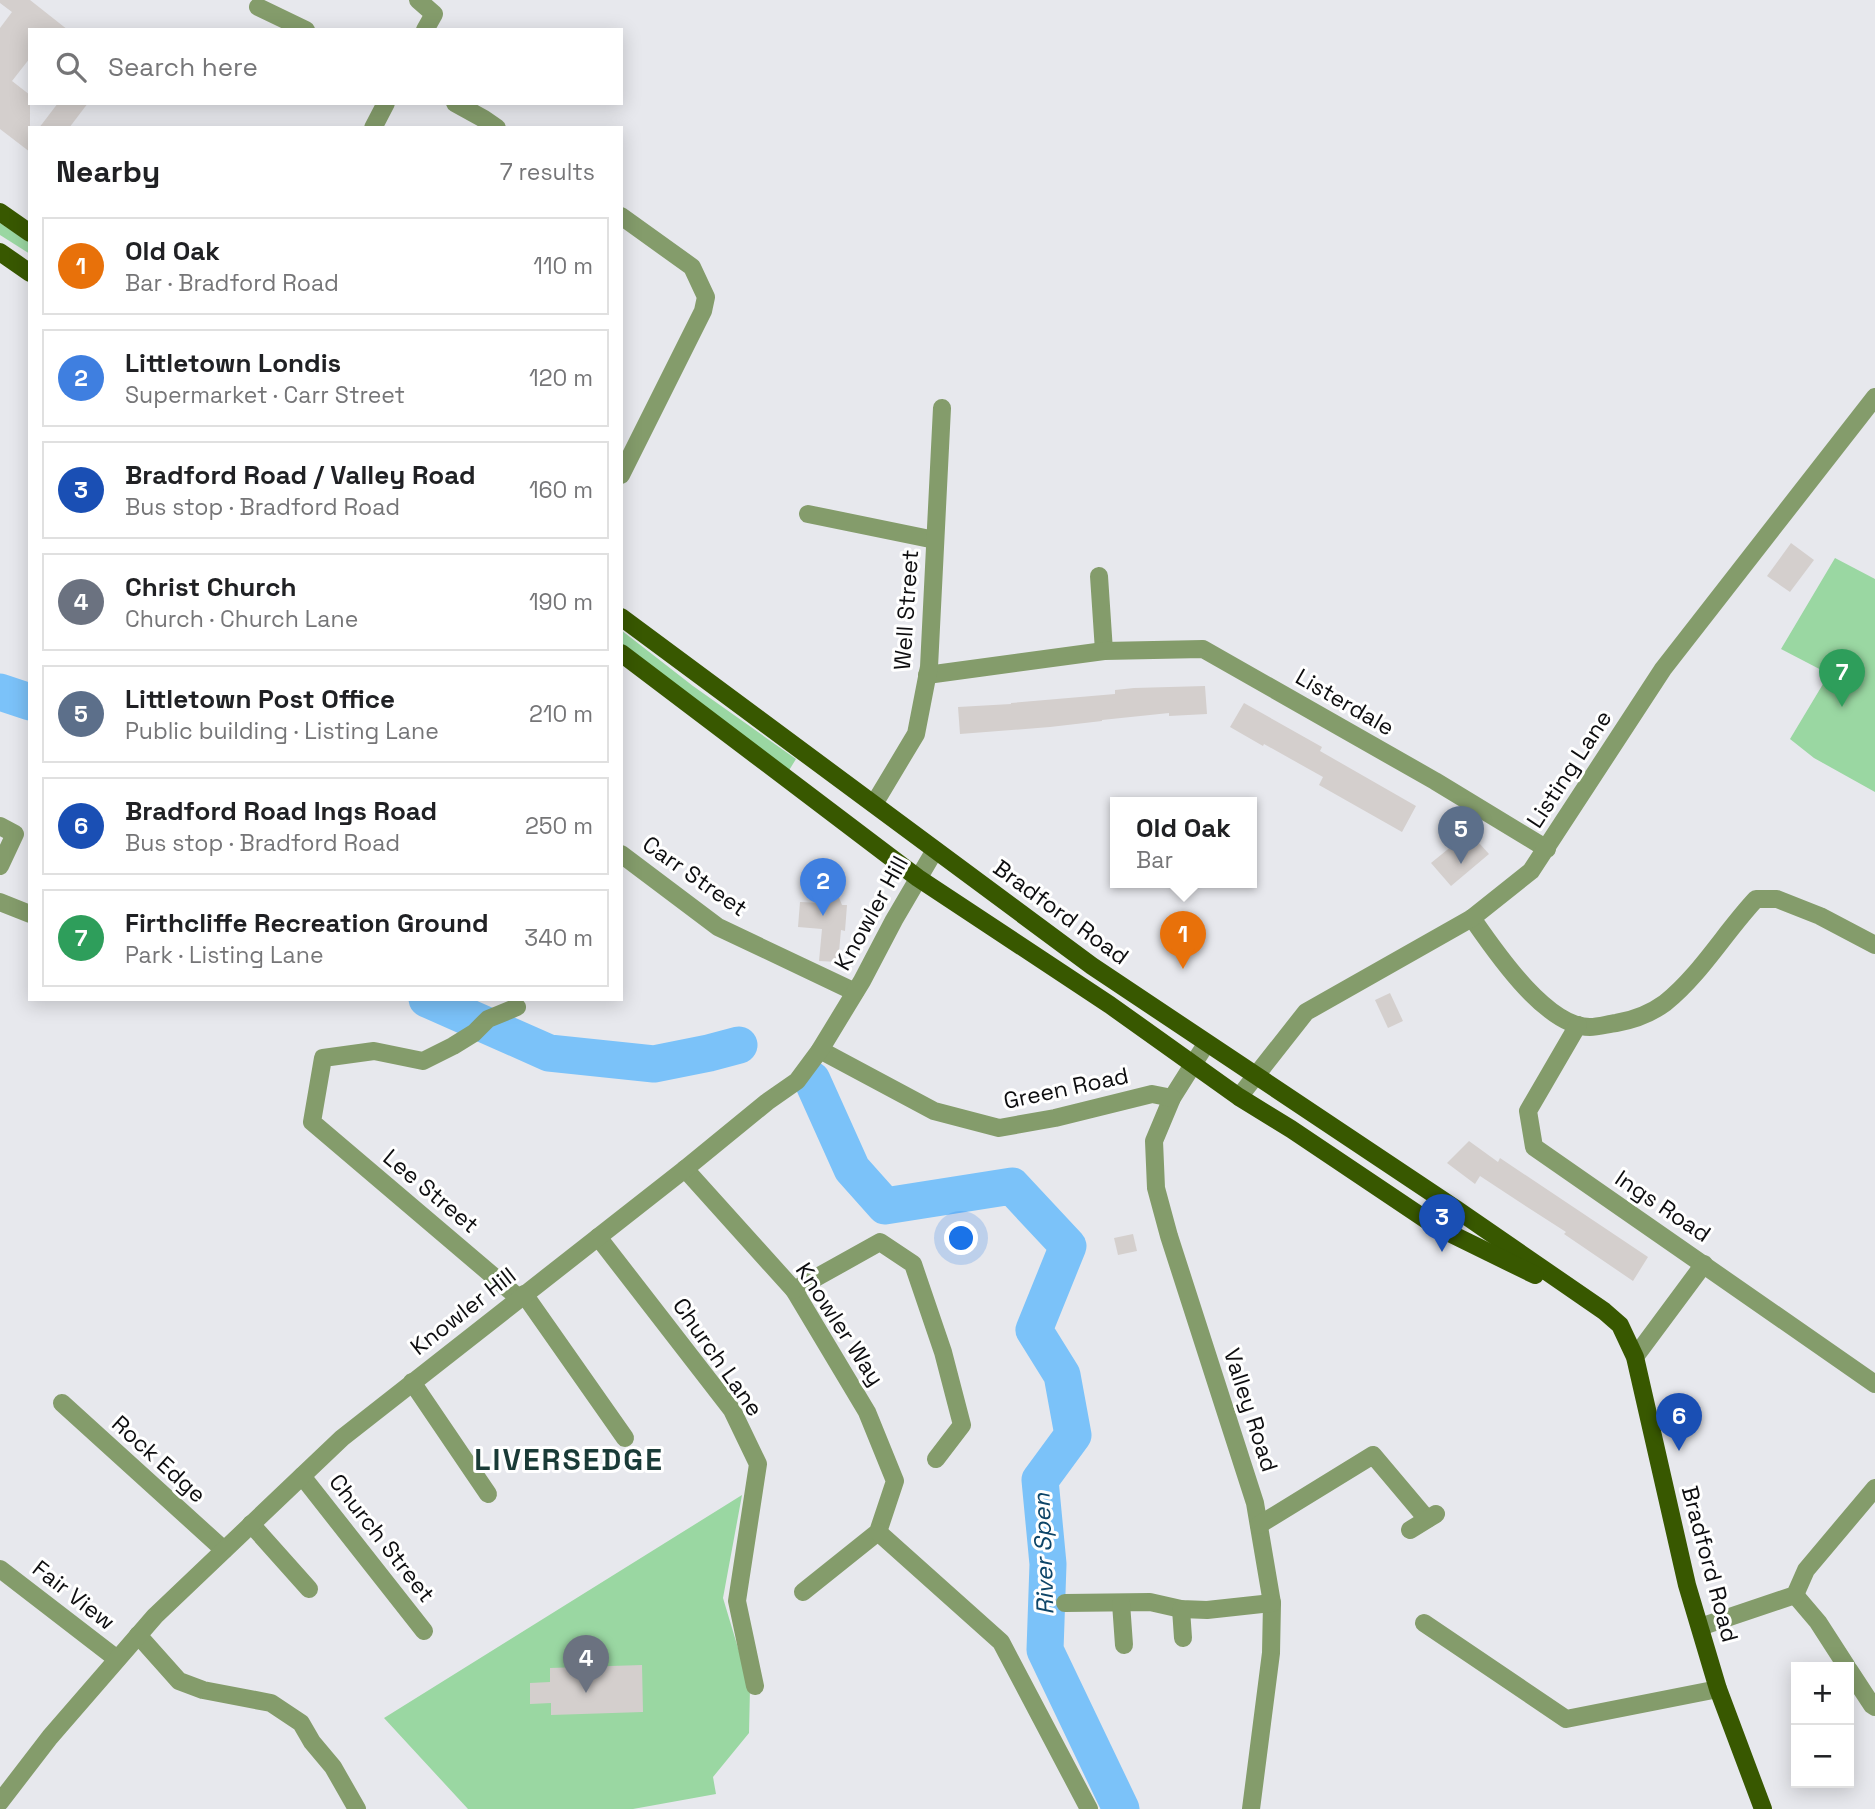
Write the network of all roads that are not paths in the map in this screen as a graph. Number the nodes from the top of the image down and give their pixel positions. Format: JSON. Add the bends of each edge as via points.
{"nodes":[{"id":1,"x":418,"y":0,"type":"edge"},
{"id":2,"x":258,"y":7,"type":"dead end"},
{"id":3,"x":302,"y":28,"type":"edge"},
{"id":4,"x":426,"y":28,"type":"edge"},
{"id":5,"x":385,"y":105,"type":"edge"},
{"id":6,"x":459,"y":105,"type":"edge"},
{"id":7,"x":374,"y":126,"type":"edge"},
{"id":8,"x":494,"y":126,"type":"edge"},
{"id":9,"x":0,"y":212,"type":"edge"},
{"id":10,"x":623,"y":217,"type":"edge"},
{"id":11,"x":28,"y":232,"type":"edge"},
{"id":12,"x":0,"y":252,"type":"edge"},
{"id":13,"x":28,"y":272,"type":"edge"},
{"id":14,"x":1875,"y":397,"type":"edge"},
{"id":15,"x":942,"y":408,"type":"dead end"},
{"id":16,"x":623,"y":471,"type":"edge"},
{"id":17,"x":808,"y":514,"type":"dead end"},
{"id":18,"x":935,"y":540,"type":"junction"},
{"id":19,"x":1099,"y":576,"type":"dead end"},
{"id":20,"x":623,"y":618,"type":"edge"},
{"id":21,"x":1104,"y":650,"type":"junction"},
{"id":22,"x":623,"y":655,"type":"edge"},
{"id":23,"x":927,"y":675,"type":"junction"},
{"id":24,"x":874,"y":804,"type":"junction"},
{"id":25,"x":0,"y":826,"type":"edge"},
{"id":26,"x":1547,"y":849,"type":"junction"},
{"id":27,"x":935,"y":850,"type":"junction"},
{"id":28,"x":623,"y":856,"type":"edge"},
{"id":29,"x":0,"y":866,"type":"edge"},
{"id":30,"x":918,"y":878,"type":"junction"},
{"id":31,"x":0,"y":901,"type":"edge"},
{"id":32,"x":28,"y":914,"type":"edge"},
{"id":33,"x":1472,"y":918,"type":"junction"},
{"id":34,"x":1875,"y":944,"type":"edge"},
{"id":35,"x":855,"y":992,"type":"junction"},
{"id":36,"x":517,"y":1007,"type":"dead end"},
{"id":37,"x":1578,"y":1025,"type":"junction"},
{"id":38,"x":1206,"y":1044,"type":"junction"},
{"id":39,"x":820,"y":1050,"type":"junction"},
{"id":40,"x":1193,"y":1065,"type":"junction"},
{"id":41,"x":1255,"y":1076,"type":"junction"},
{"id":42,"x":1239,"y":1097,"type":"junction"},
{"id":43,"x":1171,"y":1098,"type":"junction"},
{"id":44,"x":685,"y":1168,"type":"junction"},
{"id":45,"x":598,"y":1237,"type":"junction"},
{"id":46,"x":1704,"y":1264,"type":"junction"},
{"id":47,"x":794,"y":1290,"type":"junction"},
{"id":48,"x":522,"y":1296,"type":"junction"},
{"id":49,"x":1589,"y":1301,"type":"junction"},
{"id":50,"x":1635,"y":1357,"type":"junction"},
{"id":51,"x":412,"y":1382,"type":"junction"},
{"id":52,"x":1875,"y":1384,"type":"edge"},
{"id":53,"x":62,"y":1403,"type":"dead end"},
{"id":54,"x":625,"y":1438,"type":"dead end"},
{"id":55,"x":936,"y":1459,"type":"dead end"},
{"id":56,"x":302,"y":1476,"type":"junction"},
{"id":57,"x":1875,"y":1488,"type":"edge"},
{"id":58,"x":488,"y":1494,"type":"dead end"},
{"id":59,"x":251,"y":1524,"type":"junction"},
{"id":60,"x":1259,"y":1525,"type":"junction"},
{"id":61,"x":1409,"y":1530,"type":"dead end"},
{"id":62,"x":878,"y":1532,"type":"junction"},
{"id":63,"x":224,"y":1550,"type":"junction"},
{"id":64,"x":0,"y":1569,"type":"edge"},
{"id":65,"x":309,"y":1589,"type":"dead end"},
{"id":66,"x":803,"y":1592,"type":"dead end"},
{"id":67,"x":1795,"y":1595,"type":"junction"},
{"id":68,"x":1065,"y":1603,"type":"dead end"},
{"id":69,"x":1121,"y":1603,"type":"junction"},
{"id":70,"x":1272,"y":1603,"type":"junction"},
{"id":71,"x":1181,"y":1609,"type":"junction"},
{"id":72,"x":1424,"y":1623,"type":"dead end"},
{"id":73,"x":1700,"y":1627,"type":"junction"},
{"id":74,"x":424,"y":1631,"type":"dead end"},
{"id":75,"x":138,"y":1635,"type":"junction"},
{"id":76,"x":1183,"y":1638,"type":"dead end"},
{"id":77,"x":1124,"y":1645,"type":"dead end"},
{"id":78,"x":117,"y":1659,"type":"junction"},
{"id":79,"x":1844,"y":1662,"type":"edge"},
{"id":80,"x":1854,"y":1677,"type":"edge"},
{"id":81,"x":755,"y":1686,"type":"dead end"},
{"id":82,"x":1718,"y":1689,"type":"junction"},
{"id":83,"x":1875,"y":1707,"type":"edge"},
{"id":84,"x":0,"y":1802,"type":"edge"},
{"id":85,"x":357,"y":1809,"type":"edge"},
{"id":86,"x":1089,"y":1809,"type":"edge"},
{"id":87,"x":1251,"y":1809,"type":"edge"},
{"id":88,"x":1763,"y":1809,"type":"edge"}],
"edges":[{"from":1,"to":4,"type":"street","via":[[433,15]]},
{"from":2,"to":3,"type":"street"},
{"from":5,"to":7,"type":"street"},
{"from":6,"to":8,"type":"street"},
{"from":9,"to":11,"type":"main road"},
{"from":10,"to":16,"type":"street","via":[[692,267],[706,297]]},
{"from":12,"to":13,"type":"main road"},
{"from":14,"to":26,"type":"street","name":"Listing Lane","via":[[1663,670]]},
{"from":15,"to":18,"type":"street","name":"Well Street"},
{"from":17,"to":18,"type":"street"},
{"from":18,"to":23,"type":"street","name":"Well Street"},
{"from":19,"to":21,"type":"street"},
{"from":20,"to":24,"type":"main road","name":"Bradford Road"},
{"from":21,"to":23,"type":"street","name":"Listerdale"},
{"from":21,"to":26,"type":"street","name":"Listerdale","via":[[1203,649]]},
{"from":22,"to":30,"type":"main road","name":"Bradford Road"},
{"from":23,"to":24,"type":"street","name":"Well Street","via":[[916,734]]},
{"from":24,"to":27,"type":"main road","name":"Bradford Road"},
{"from":25,"to":29,"type":"street","via":[[15,834]]},
{"from":26,"to":33,"type":"street","name":"Listing Lane","via":[[1531,872]]},
{"from":27,"to":30,"type":"street","name":"Knowler Hill"},
{"from":27,"to":38,"type":"main road","name":"Bradford Road"},
{"from":28,"to":35,"type":"street","name":"Carr Street","via":[[718,927]]},
{"from":30,"to":35,"type":"street","name":"Knowler Hill"},
{"from":30,"to":40,"type":"main road","name":"Bradford Road"},
{"from":31,"to":32,"type":"street"},
{"from":33,"to":37,"type":"street","via":[[1500,959],[1531,992],[1561,1019]]},
{"from":33,"to":41,"type":"street","name":"Listing Lane","via":[[1306,1012]]},
{"from":34,"to":37,"type":"street","via":[[1777,898],[1756,898],[1664,1004],[1637,1019]]},
{"from":35,"to":39,"type":"street","name":"Knowler Hill"},
{"from":36,"to":48,"type":"street","name":"Lee Street","via":[[488,1019],[474,1033],[423,1060],[373,1051],[323,1058],[312,1122]]},
{"from":37,"to":46,"type":"street","name":"Ings Road","via":[[1528,1111],[1534,1147]]},
{"from":38,"to":40,"type":"street","name":"Valley Road"},
{"from":38,"to":41,"type":"main road","name":"Bradford Road"},
{"from":39,"to":43,"type":"street","name":"Green Road","via":[[934,1111],[999,1128],[1152,1094]]},
{"from":39,"to":44,"type":"street","name":"Knowler Hill","via":[[797,1081]]},
{"from":40,"to":42,"type":"main road","name":"Bradford Road"},
{"from":40,"to":43,"type":"street","name":"Valley Road"},
{"from":41,"to":42,"type":"street","name":"Listing Lane"},
{"from":41,"to":49,"type":"main road","name":"Bradford Road"},
{"from":42,"to":49,"type":"main road","name":"Bradford Road","via":[[1437,1227]]},
{"from":43,"to":60,"type":"street","name":"Valley Road","via":[[1154,1141],[1156,1188]]},
{"from":44,"to":45,"type":"street","name":"Knowler Hill"},
{"from":44,"to":47,"type":"street","name":"Knowler Way"},
{"from":45,"to":48,"type":"street","name":"Knowler Hill"},
{"from":45,"to":81,"type":"street","name":"Church Lane","via":[[732,1410],[758,1464],[737,1601]]},
{"from":46,"to":50,"type":"street"},
{"from":46,"to":52,"type":"street","name":"Ings Road"},
{"from":47,"to":55,"type":"street","via":[[880,1242],[913,1264],[962,1425]]},
{"from":47,"to":62,"type":"street","name":"Knowler Way","via":[[867,1412],[895,1481]]},
{"from":48,"to":51,"type":"street","name":"Knowler Hill"},
{"from":48,"to":54,"type":"street","name":"Lee Street"},
{"from":49,"to":50,"type":"main road","name":"Bradford Road","via":[[1620,1325]]},
{"from":50,"to":73,"type":"main road","name":"Bradford Road"},
{"from":51,"to":56,"type":"street","name":"Knowler Hill"},
{"from":51,"to":58,"type":"street"},
{"from":53,"to":63,"type":"street","name":"Rock Edge"},
{"from":56,"to":59,"type":"street","name":"Knowler Hill"},
{"from":56,"to":74,"type":"street","name":"Church Street"},
{"from":57,"to":67,"type":"street","via":[[1806,1570]]},
{"from":59,"to":63,"type":"street","name":"Knowler Hill"},
{"from":59,"to":65,"type":"street"},
{"from":60,"to":61,"type":"street","via":[[1373,1455],[1432,1516]]},
{"from":60,"to":70,"type":"street","name":"Valley Road"},
{"from":62,"to":66,"type":"street"},
{"from":62,"to":86,"type":"street","via":[[1001,1642]]},
{"from":63,"to":75,"type":"street","name":"Knowler Hill"},
{"from":64,"to":78,"type":"street","name":"Fair View"},
{"from":67,"to":73,"type":"street"},
{"from":67,"to":79,"type":"street"},
{"from":68,"to":69,"type":"street"},
{"from":69,"to":71,"type":"street","via":[[1150,1602]]},
{"from":69,"to":77,"type":"street"},
{"from":70,"to":71,"type":"street"},
{"from":70,"to":87,"type":"street","name":"Valley Road","via":[[1271,1653]]},
{"from":71,"to":76,"type":"street"},
{"from":72,"to":82,"type":"street","via":[[1566,1719]]},
{"from":73,"to":82,"type":"main road","name":"Bradford Road"},
{"from":75,"to":78,"type":"street","name":"Knowler Hill"},
{"from":75,"to":85,"type":"street","via":[[179,1681],[271,1703],[301,1723]]},
{"from":78,"to":84,"type":"street","name":"Knowler Hill"},
{"from":80,"to":83,"type":"street"},
{"from":82,"to":88,"type":"main road","name":"Bradford Road"}]}
